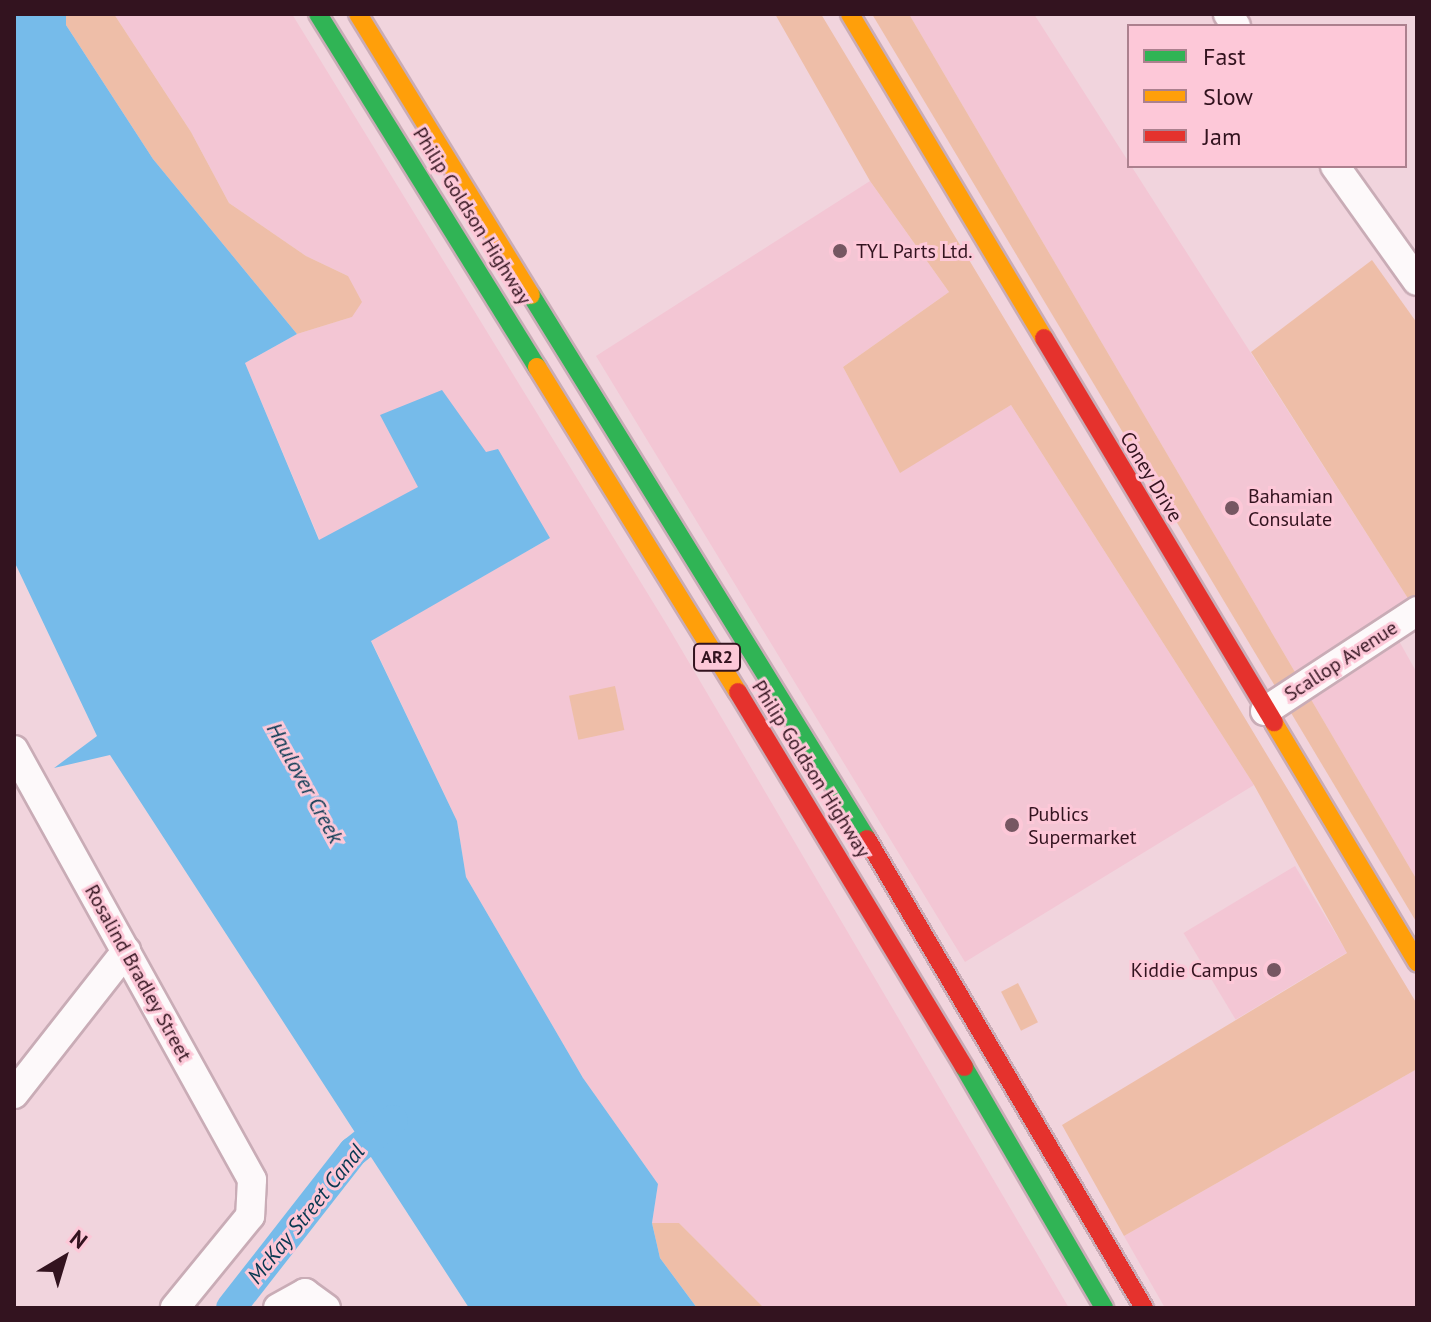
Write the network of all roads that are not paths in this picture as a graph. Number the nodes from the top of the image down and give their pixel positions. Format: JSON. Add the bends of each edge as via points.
{"nodes":[{"id":1,"x":318,"y":14,"type":"edge"},
{"id":2,"x":358,"y":14,"type":"edge"},
{"id":3,"x":850,"y":14,"type":"edge"},
{"id":4,"x":1337,"y":168,"type":"edge"},
{"id":5,"x":1412,"y":263,"type":"edge"},
{"id":6,"x":1417,"y":611,"type":"edge"},
{"id":7,"x":1265,"y":711,"type":"junction"},
{"id":8,"x":14,"y":750,"type":"edge"},
{"id":9,"x":126,"y":951,"type":"junction"},
{"id":10,"x":1417,"y":962,"type":"edge"},
{"id":11,"x":14,"y":1094,"type":"edge"},
{"id":12,"x":315,"y":1300,"type":"edge"},
{"id":13,"x":175,"y":1308,"type":"edge"},
{"id":14,"x":278,"y":1308,"type":"edge"},
{"id":15,"x":1104,"y":1308,"type":"edge"},
{"id":16,"x":1144,"y":1308,"type":"edge"}],
"edges":[{"from":1,"to":15,"type":"main road","name":"Philip Goldson Highway","number":"AR2","via":[[867,901]]},
{"from":2,"to":16,"type":"main road","name":"Philip Goldson Highway","number":"AR2","via":[[887,872]]},
{"from":3,"to":7,"type":"main road","name":"Coney Drive"},
{"from":4,"to":5,"type":"street"},
{"from":6,"to":7,"type":"street","name":"Scallop Avenue"},
{"from":7,"to":10,"type":"main road","name":"Coney Drive"},
{"from":8,"to":9,"type":"street","name":"Rosalind Bradley Street"},
{"from":9,"to":11,"type":"street"},
{"from":9,"to":13,"type":"street","name":"Rosalind Bradley Street","via":[[252,1180],[250,1216]]},
{"from":12,"to":14,"type":"street"}]}
